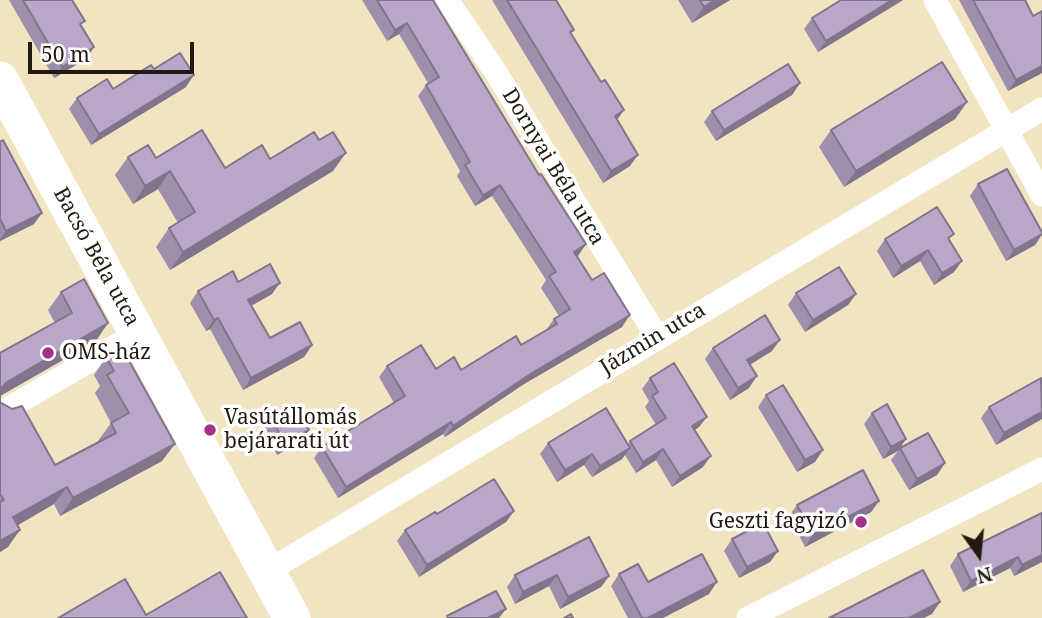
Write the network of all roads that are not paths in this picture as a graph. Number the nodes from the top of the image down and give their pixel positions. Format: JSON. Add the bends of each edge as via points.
{"nodes":[{"id":1,"x":447,"y":0,"type":"edge"},
{"id":2,"x":935,"y":0,"type":"edge"},
{"id":3,"x":0,"y":80,"type":"edge"},
{"id":4,"x":1042,"y":109,"type":"edge"},
{"id":5,"x":1006,"y":130,"type":"junction"},
{"id":6,"x":1042,"y":195,"type":"edge"},
{"id":7,"x":138,"y":333,"type":"junction"},
{"id":8,"x":657,"y":337,"type":"junction"},
{"id":9,"x":0,"y":412,"type":"edge"},
{"id":10,"x":1042,"y":469,"type":"edge"},
{"id":11,"x":266,"y":572,"type":"junction"},
{"id":12,"x":292,"y":618,"type":"edge"},
{"id":13,"x":748,"y":618,"type":"edge"}],
"edges":[{"from":1,"to":8,"type":"street","name":"Dornyai Béla utca"},
{"from":2,"to":5,"type":"street"},
{"from":3,"to":7,"type":"main road","name":"Bacsó Béla utca"},
{"from":4,"to":5,"type":"street","name":"Jázmin utca"},
{"from":5,"to":6,"type":"street"},
{"from":5,"to":8,"type":"street","name":"Jázmin utca"},
{"from":7,"to":9,"type":"street"},
{"from":7,"to":11,"type":"main road","name":"Bacsó Béla utca"},
{"from":8,"to":11,"type":"street","name":"Jázmin utca"},
{"from":10,"to":13,"type":"street"},
{"from":11,"to":12,"type":"main road","name":"Bacsó Béla utca"}]}
